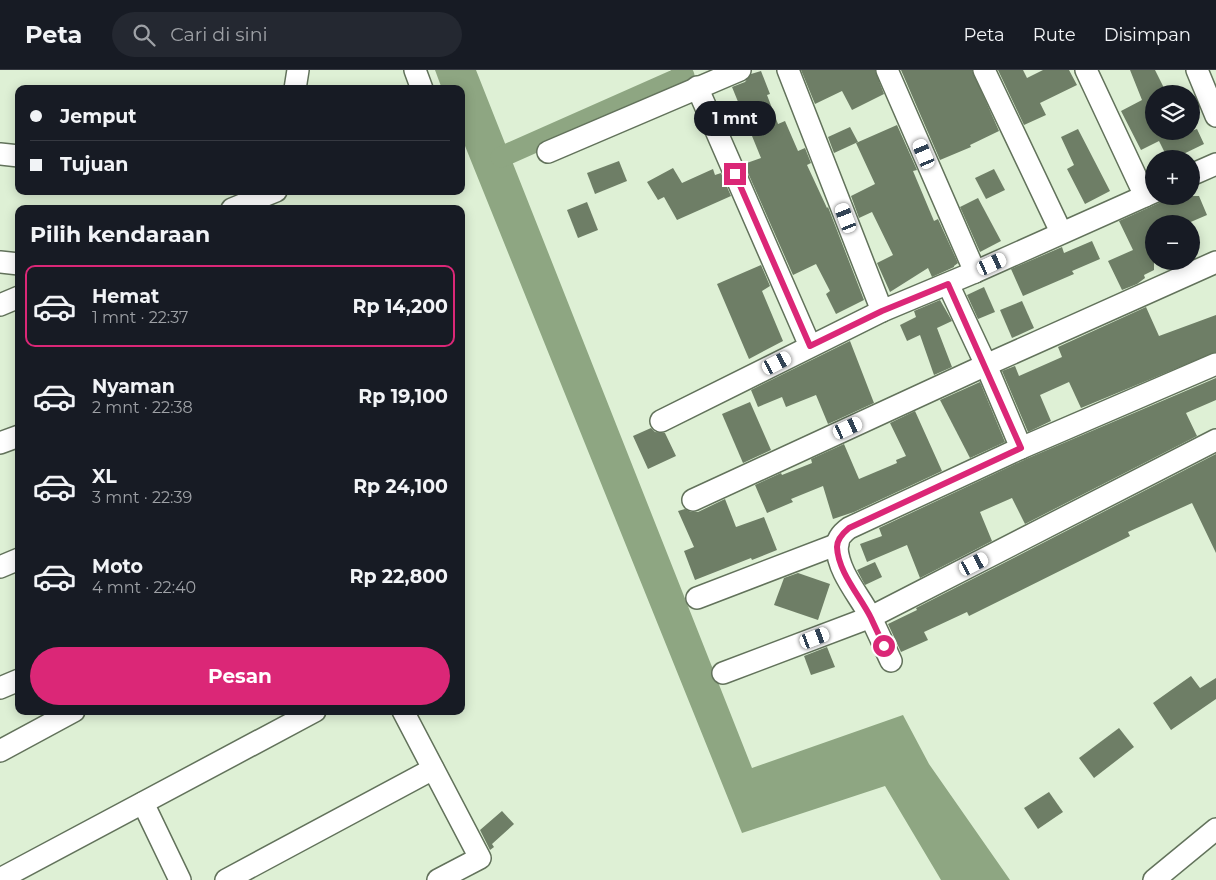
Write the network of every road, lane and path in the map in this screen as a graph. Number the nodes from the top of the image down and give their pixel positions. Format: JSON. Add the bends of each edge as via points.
{"nodes":[{"id":1,"x":298,"y":70,"type":"edge"},
{"id":2,"x":415,"y":70,"type":"edge"},
{"id":3,"x":740,"y":70,"type":"edge"},
{"id":4,"x":788,"y":70,"type":"edge"},
{"id":5,"x":887,"y":70,"type":"edge"},
{"id":6,"x":984,"y":70,"type":"edge"},
{"id":7,"x":1086,"y":70,"type":"edge"},
{"id":8,"x":1197,"y":70,"type":"edge"},
{"id":9,"x":296,"y":85,"type":"edge"},
{"id":10,"x":421,"y":85,"type":"edge"},
{"id":11,"x":697,"y":87,"type":"junction"},
{"id":12,"x":1216,"y":116,"type":"edge"},
{"id":13,"x":548,"y":152,"type":"dead end"},
{"id":14,"x":0,"y":154,"type":"edge"},
{"id":15,"x":15,"y":156,"type":"edge"},
{"id":16,"x":1216,"y":164,"type":"edge"},
{"id":17,"x":1200,"y":171,"type":"edge"},
{"id":18,"x":1145,"y":186,"type":"edge"},
{"id":19,"x":266,"y":195,"type":"edge"},
{"id":20,"x":1145,"y":196,"type":"edge"},
{"id":21,"x":242,"y":205,"type":"edge"},
{"id":22,"x":1061,"y":232,"type":"junction"},
{"id":23,"x":0,"y":262,"type":"edge"},
{"id":24,"x":1216,"y":262,"type":"edge"},
{"id":25,"x":15,"y":264,"type":"edge"},
{"id":26,"x":975,"y":272,"type":"junction"},
{"id":27,"x":948,"y":284,"type":"junction"},
{"id":28,"x":15,"y":299,"type":"edge"},
{"id":29,"x":0,"y":305,"type":"edge"},
{"id":30,"x":882,"y":311,"type":"junction"},
{"id":31,"x":810,"y":346,"type":"junction"},
{"id":32,"x":1216,"y":364,"type":"edge"},
{"id":33,"x":986,"y":365,"type":"junction"},
{"id":34,"x":661,"y":421,"type":"dead end"},
{"id":35,"x":15,"y":438,"type":"edge"},
{"id":36,"x":1216,"y":440,"type":"edge"},
{"id":37,"x":0,"y":444,"type":"edge"},
{"id":38,"x":1021,"y":448,"type":"junction"},
{"id":39,"x":694,"y":500,"type":"dead end"},
{"id":40,"x":838,"y":544,"type":"junction"},
{"id":41,"x":15,"y":561,"type":"edge"},
{"id":42,"x":0,"y":567,"type":"edge"},
{"id":43,"x":697,"y":598,"type":"dead end"},
{"id":44,"x":871,"y":617,"type":"junction"},
{"id":45,"x":890,"y":660,"type":"dead end"},
{"id":46,"x":723,"y":673,"type":"dead end"},
{"id":47,"x":15,"y":682,"type":"edge"},
{"id":48,"x":0,"y":688,"type":"edge"},
{"id":49,"x":67,"y":715,"type":"edge"},
{"id":50,"x":307,"y":715,"type":"edge"},
{"id":51,"x":405,"y":715,"type":"edge"},
{"id":52,"x":0,"y":751,"type":"edge"},
{"id":53,"x":433,"y":769,"type":"junction"},
{"id":54,"x":144,"y":802,"type":"junction"},
{"id":55,"x":1216,"y":829,"type":"edge"},
{"id":56,"x":0,"y":879,"type":"edge"},
{"id":57,"x":180,"y":880,"type":"edge"},
{"id":58,"x":226,"y":880,"type":"edge"},
{"id":59,"x":438,"y":880,"type":"edge"},
{"id":60,"x":1154,"y":880,"type":"edge"}],
"edges":[{"from":1,"to":9,"type":"street"},
{"from":2,"to":10,"type":"street"},
{"from":3,"to":11,"type":"street"},
{"from":4,"to":30,"type":"street"},
{"from":5,"to":26,"type":"street"},
{"from":6,"to":22,"type":"street"},
{"from":7,"to":18,"type":"street"},
{"from":8,"to":12,"type":"street"},
{"from":11,"to":13,"type":"street"},
{"from":11,"to":31,"type":"street"},
{"from":14,"to":15,"type":"street"},
{"from":16,"to":17,"type":"street"},
{"from":19,"to":21,"type":"street"},
{"from":20,"to":22,"type":"street"},
{"from":22,"to":26,"type":"street"},
{"from":23,"to":25,"type":"street"},
{"from":24,"to":33,"type":"street"},
{"from":26,"to":27,"type":"street"},
{"from":27,"to":30,"type":"street"},
{"from":27,"to":33,"type":"street"},
{"from":28,"to":29,"type":"street"},
{"from":30,"to":31,"type":"street"},
{"from":31,"to":34,"type":"street"},
{"from":32,"to":38,"type":"street"},
{"from":33,"to":38,"type":"street"},
{"from":33,"to":39,"type":"street"},
{"from":35,"to":37,"type":"street"},
{"from":36,"to":44,"type":"street"},
{"from":38,"to":40,"type":"street","via":[[849,528]]},
{"from":40,"to":43,"type":"street"},
{"from":40,"to":44,"type":"street","via":[[842,568]]},
{"from":41,"to":42,"type":"street"},
{"from":44,"to":45,"type":"street"},
{"from":44,"to":46,"type":"street"},
{"from":47,"to":48,"type":"street"},
{"from":49,"to":52,"type":"street"},
{"from":50,"to":54,"type":"street"},
{"from":51,"to":53,"type":"street"},
{"from":53,"to":58,"type":"street"},
{"from":53,"to":59,"type":"street","via":[[480,858]]},
{"from":54,"to":56,"type":"street"},
{"from":54,"to":57,"type":"street"},
{"from":55,"to":60,"type":"street"}]}
